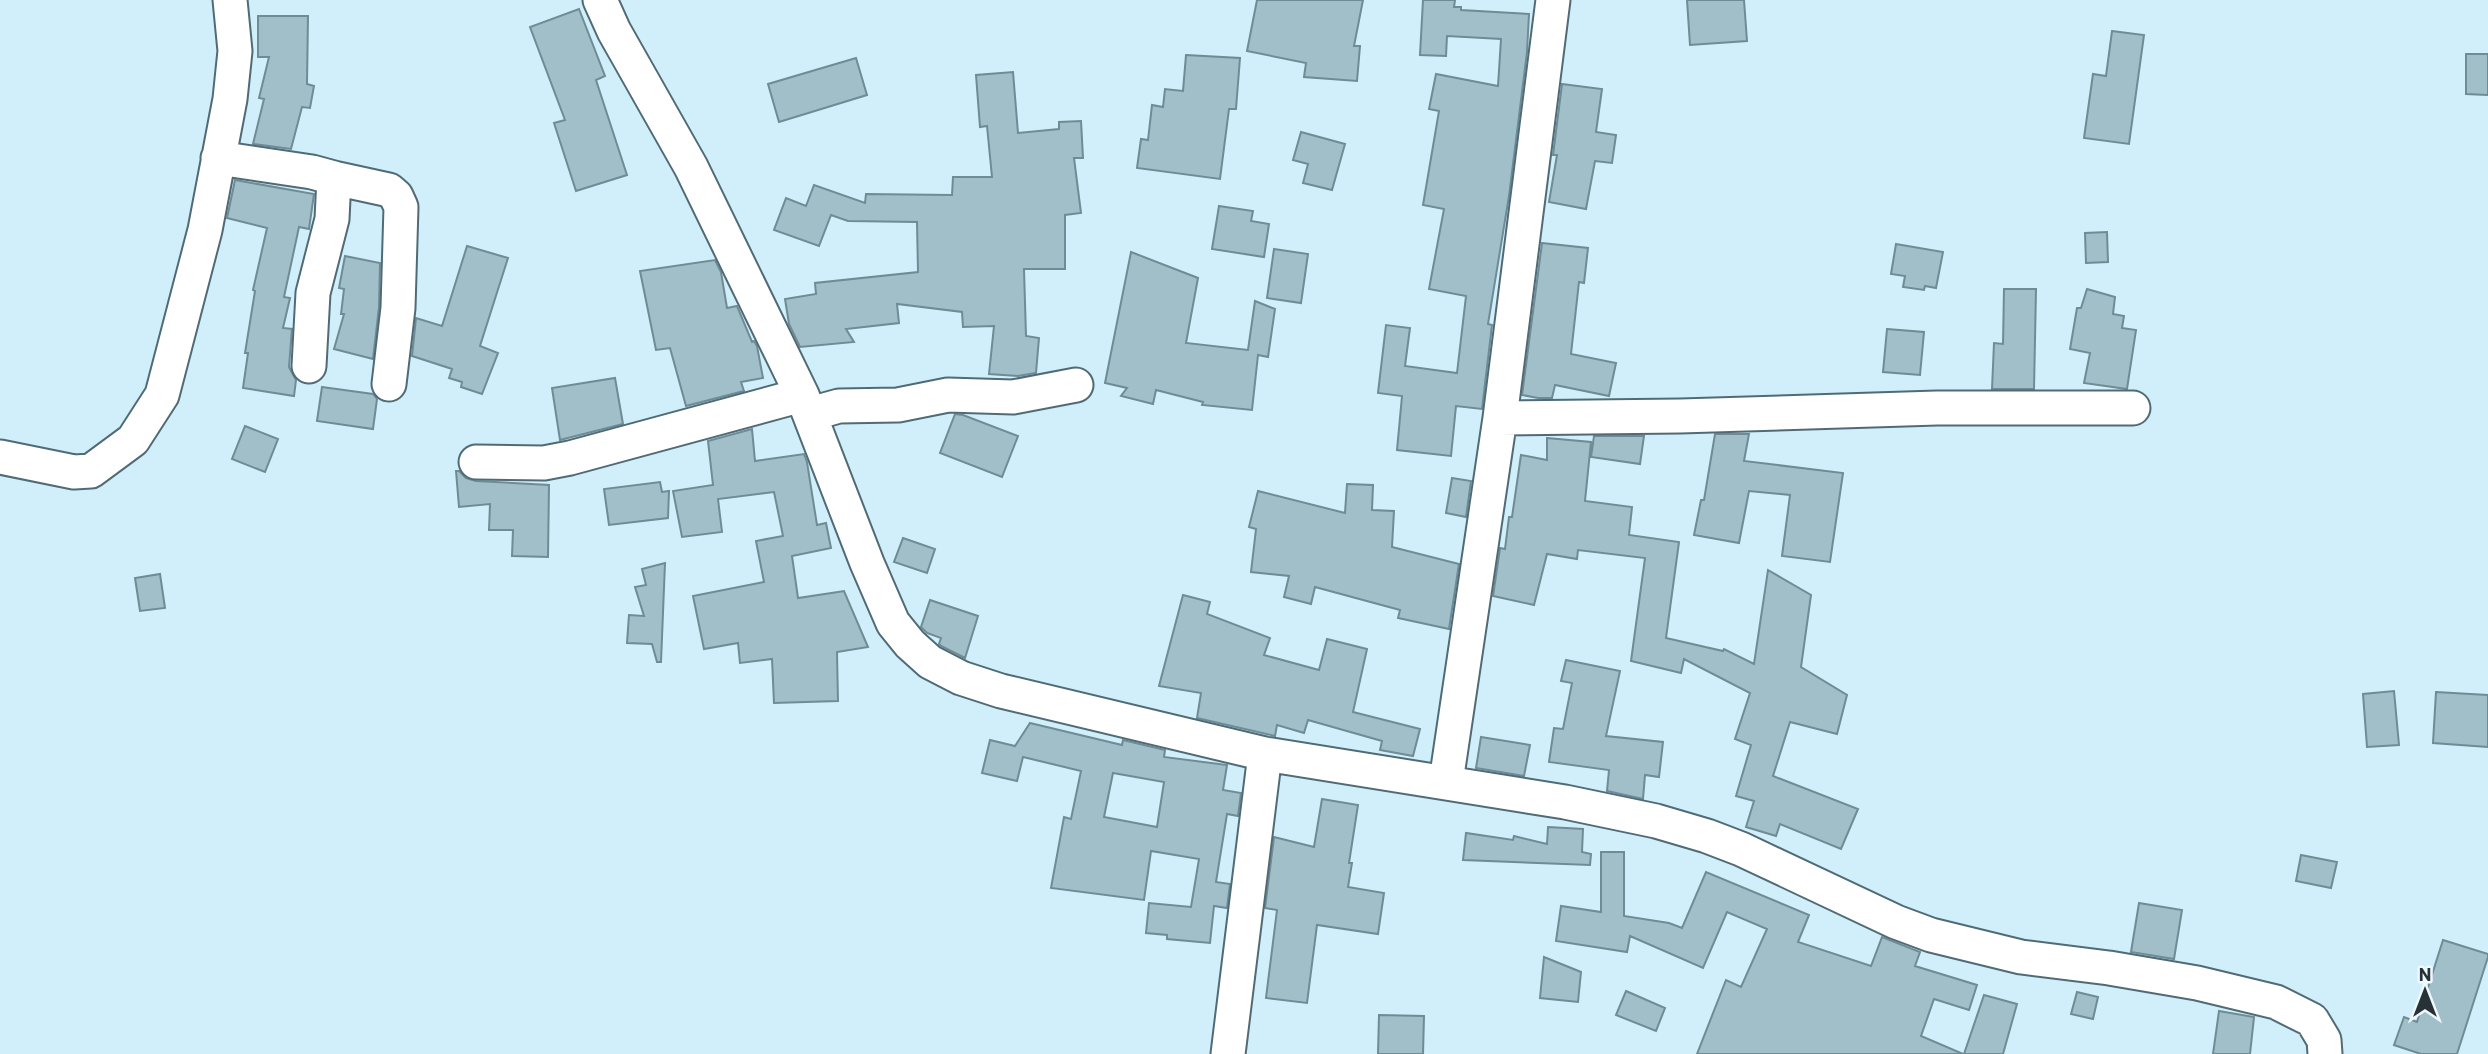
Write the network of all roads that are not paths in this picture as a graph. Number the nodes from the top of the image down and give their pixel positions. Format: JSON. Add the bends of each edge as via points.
{"nodes":[{"id":1,"x":230,"y":0,"type":"edge"},
{"id":2,"x":600,"y":0,"type":"edge"},
{"id":3,"x":1553,"y":0,"type":"edge"},
{"id":4,"x":218,"y":158,"type":"junction"},
{"id":5,"x":334,"y":178,"type":"junction"},
{"id":6,"x":309,"y":366,"type":"dead end"},
{"id":7,"x":389,"y":384,"type":"dead end"},
{"id":8,"x":1076,"y":385,"type":"dead end"},
{"id":9,"x":806,"y":404,"type":"junction"},
{"id":10,"x":2133,"y":408,"type":"dead end"},
{"id":11,"x":1500,"y":418,"type":"junction"},
{"id":12,"x":0,"y":457,"type":"edge"},
{"id":13,"x":476,"y":462,"type":"dead end"},
{"id":14,"x":1265,"y":754,"type":"junction"},
{"id":15,"x":1446,"y":782,"type":"junction"},
{"id":16,"x":1228,"y":1054,"type":"edge"},
{"id":17,"x":2325,"y":1054,"type":"edge"}],
"edges":[{"from":1,"to":4,"type":"street","via":[[235,51]]},
{"from":2,"to":9,"type":"street","via":[[691,167]]},
{"from":3,"to":11,"type":"street"},
{"from":4,"to":5,"type":"street"},
{"from":4,"to":12,"type":"street","via":[[205,230],[162,395],[133,440],[91,471],[74,472]]},
{"from":5,"to":6,"type":"street","via":[[332,219],[313,293]]},
{"from":5,"to":7,"type":"street","via":[[389,190],[401,207],[398,308]]},
{"from":8,"to":9,"type":"street","via":[[1013,397],[948,395],[898,405]]},
{"from":9,"to":13,"type":"street","via":[[544,463]]},
{"from":9,"to":14,"type":"street","via":[[892,623],[930,662],[1001,691]]},
{"from":10,"to":11,"type":"street"},
{"from":11,"to":15,"type":"street"},
{"from":14,"to":15,"type":"street"},
{"from":14,"to":16,"type":"street"},
{"from":15,"to":17,"type":"street","via":[[1615,811],[1707,836],[1931,935],[2021,957],[2197,983],[2276,1002],[2312,1020],[2324,1040]]}]}
